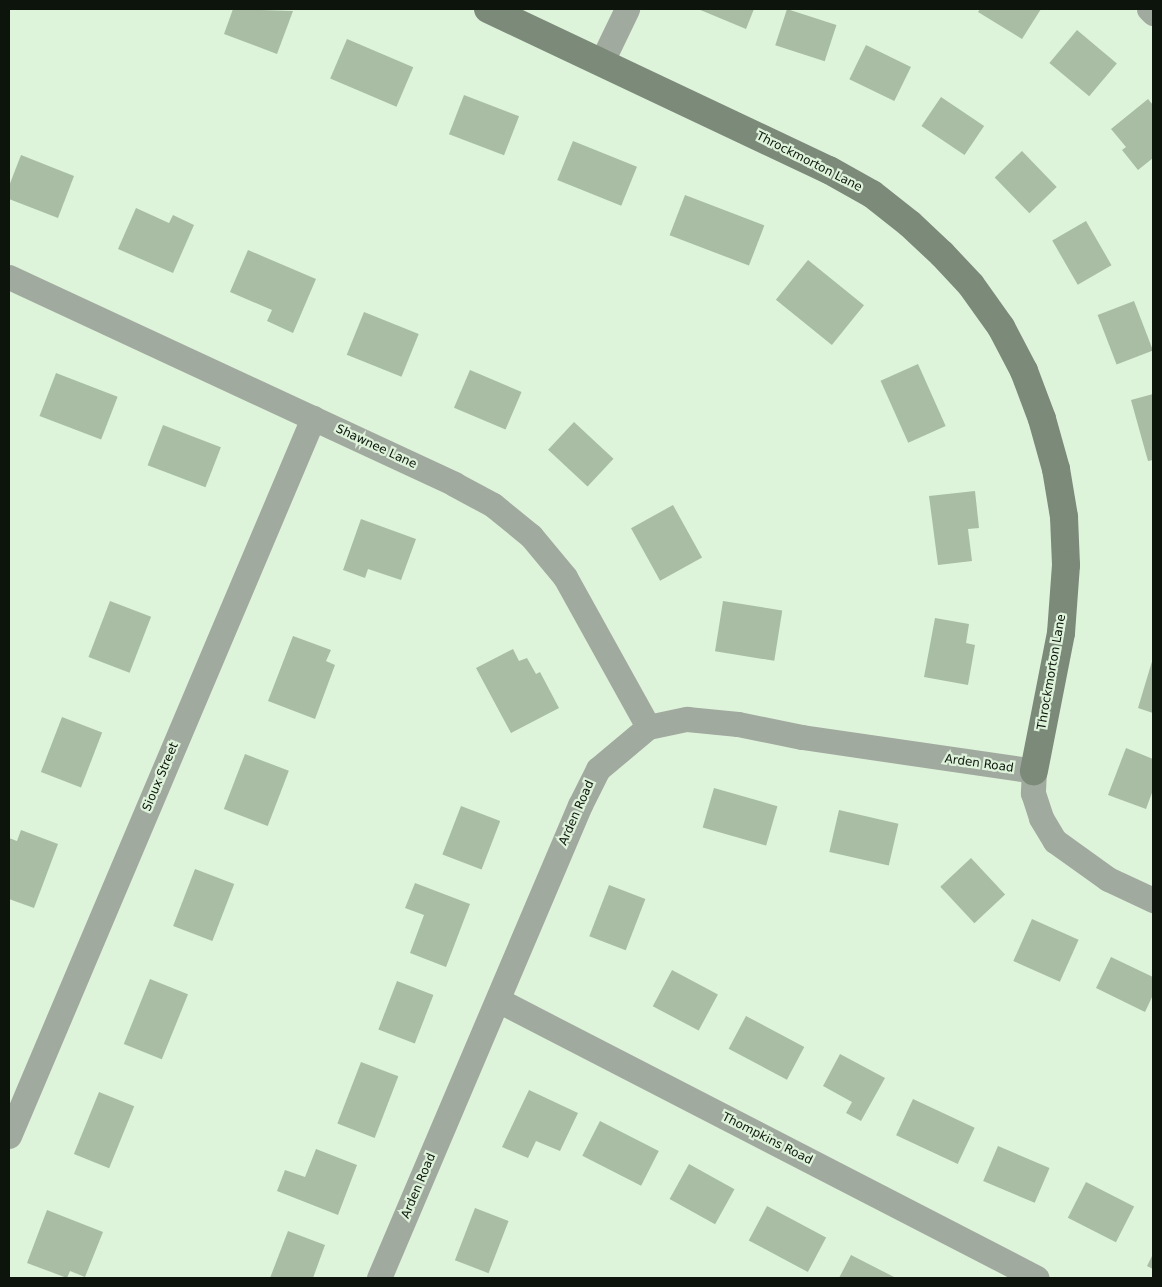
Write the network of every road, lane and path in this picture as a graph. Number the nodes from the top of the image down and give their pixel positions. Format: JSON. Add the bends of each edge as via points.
{"nodes":[{"id":1,"x":488,"y":9,"type":"edge"},
{"id":2,"x":627,"y":9,"type":"edge"},
{"id":3,"x":1149,"y":9,"type":"edge"},
{"id":4,"x":1153,"y":13,"type":"edge"},
{"id":5,"x":602,"y":61,"type":"junction"},
{"id":6,"x":9,"y":277,"type":"edge"},
{"id":7,"x":313,"y":418,"type":"junction"},
{"id":8,"x":648,"y":727,"type":"junction"},
{"id":9,"x":1034,"y":772,"type":"junction"},
{"id":10,"x":1153,"y":900,"type":"edge"},
{"id":11,"x":498,"y":1000,"type":"junction"},
{"id":12,"x":9,"y":1136,"type":"edge"},
{"id":13,"x":379,"y":1278,"type":"edge"},
{"id":14,"x":1037,"y":1278,"type":"edge"}],
"edges":[{"from":1,"to":5,"type":"street","name":"Throckmorton Lane"},
{"from":2,"to":5,"type":"street"},
{"from":3,"to":4,"type":"street"},
{"from":5,"to":9,"type":"street","name":"Throckmorton Lane","via":[[829,170],[872,194],[942,254],[971,285],[1001,327],[1024,372],[1042,419],[1056,469],[1064,517],[1066,565],[1061,633]]},
{"from":6,"to":7,"type":"street","name":"Shawnee Lane"},
{"from":7,"to":8,"type":"street","name":"Shawnee Lane","via":[[485,501],[531,536],[565,577]]},
{"from":7,"to":12,"type":"street","name":"Sioux Street"},
{"from":8,"to":9,"type":"street","name":"Arden Road","via":[[687,719],[738,724],[802,737]]},
{"from":8,"to":11,"type":"street","name":"Arden Road","via":[[598,769]]},
{"from":9,"to":10,"type":"street","via":[[1033,793],[1041,818],[1055,841],[1108,879]]},
{"from":11,"to":13,"type":"street","name":"Arden Road"},
{"from":11,"to":14,"type":"street","name":"Thompkins Road"}]}
